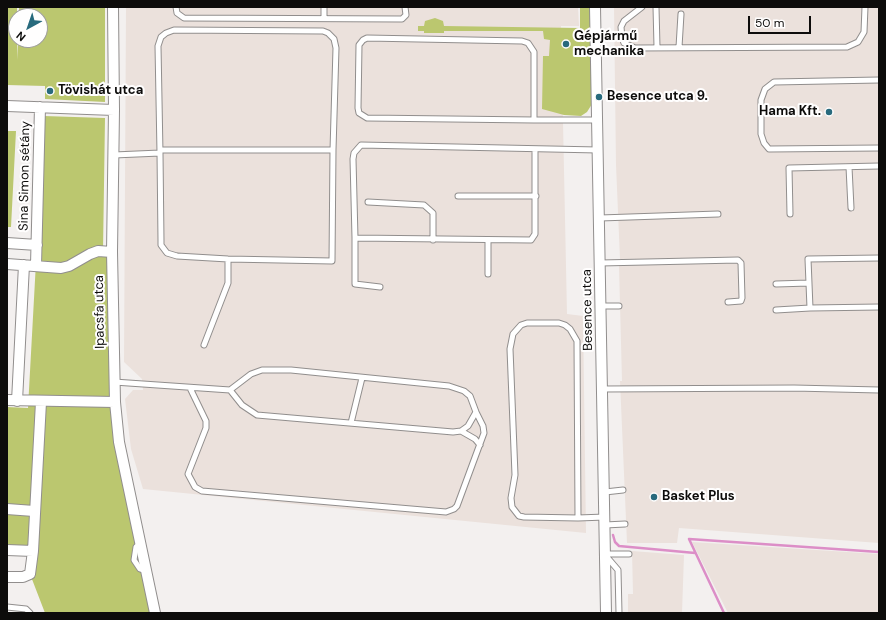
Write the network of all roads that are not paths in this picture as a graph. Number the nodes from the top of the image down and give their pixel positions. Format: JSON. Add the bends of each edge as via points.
{"nodes":[{"id":1,"x":113,"y":7,"type":"edge"},
{"id":2,"x":176,"y":7,"type":"edge"},
{"id":3,"x":324,"y":7,"type":"edge"},
{"id":4,"x":405,"y":7,"type":"edge"},
{"id":5,"x":595,"y":7,"type":"edge"},
{"id":6,"x":642,"y":7,"type":"edge"},
{"id":7,"x":656,"y":7,"type":"edge"},
{"id":8,"x":865,"y":7,"type":"edge"},
{"id":9,"x":681,"y":14,"type":"dead end"},
{"id":10,"x":324,"y":18,"type":"junction"},
{"id":11,"x":657,"y":47,"type":"junction"},
{"id":12,"x":678,"y":47,"type":"junction"},
{"id":13,"x":879,"y":80,"type":"edge"},
{"id":14,"x":7,"y":106,"type":"edge"},
{"id":15,"x":40,"y":107,"type":"junction"},
{"id":16,"x":114,"y":110,"type":"junction"},
{"id":17,"x":534,"y":120,"type":"junction"},
{"id":18,"x":598,"y":120,"type":"junction"},
{"id":19,"x":879,"y":148,"type":"edge"},
{"id":20,"x":535,"y":149,"type":"junction"},
{"id":21,"x":333,"y":150,"type":"junction"},
{"id":22,"x":598,"y":150,"type":"junction"},
{"id":23,"x":160,"y":152,"type":"junction"},
{"id":24,"x":114,"y":155,"type":"junction"},
{"id":25,"x":849,"y":166,"type":"junction"},
{"id":26,"x":879,"y":166,"type":"edge"},
{"id":27,"x":458,"y":196,"type":"dead end"},
{"id":28,"x":536,"y":196,"type":"junction"},
{"id":29,"x":368,"y":202,"type":"dead end"},
{"id":30,"x":851,"y":208,"type":"dead end"},
{"id":31,"x":718,"y":214,"type":"dead end"},
{"id":32,"x":790,"y":214,"type":"dead end"},
{"id":33,"x":600,"y":218,"type":"junction"},
{"id":34,"x":355,"y":238,"type":"junction"},
{"id":35,"x":433,"y":240,"type":"junction"},
{"id":36,"x":488,"y":240,"type":"junction"},
{"id":37,"x":7,"y":243,"type":"edge"},
{"id":38,"x":37,"y":245,"type":"junction"},
{"id":39,"x":112,"y":252,"type":"junction"},
{"id":40,"x":879,"y":258,"type":"edge"},
{"id":41,"x":228,"y":259,"type":"junction"},
{"id":42,"x":600,"y":263,"type":"junction"},
{"id":43,"x":7,"y":264,"type":"edge"},
{"id":44,"x":24,"y":265,"type":"junction"},
{"id":45,"x":36,"y":265,"type":"junction"},
{"id":46,"x":488,"y":274,"type":"dead end"},
{"id":47,"x":809,"y":283,"type":"junction"},
{"id":48,"x":776,"y":284,"type":"dead end"},
{"id":49,"x":380,"y":287,"type":"dead end"},
{"id":50,"x":728,"y":302,"type":"dead end"},
{"id":51,"x":601,"y":306,"type":"junction"},
{"id":52,"x":619,"y":306,"type":"dead end"},
{"id":53,"x":879,"y":306,"type":"edge"},
{"id":54,"x":810,"y":308,"type":"junction"},
{"id":55,"x":776,"y":310,"type":"dead end"},
{"id":56,"x":204,"y":345,"type":"dead end"},
{"id":57,"x":362,"y":378,"type":"junction"},
{"id":58,"x":114,"y":382,"type":"junction"},
{"id":59,"x":190,"y":388,"type":"junction"},
{"id":60,"x":603,"y":389,"type":"junction"},
{"id":61,"x":230,"y":390,"type":"junction"},
{"id":62,"x":879,"y":390,"type":"edge"},
{"id":63,"x":12,"y":400,"type":"edge"},
{"id":64,"x":41,"y":402,"type":"junction"},
{"id":65,"x":115,"y":402,"type":"junction"},
{"id":66,"x":476,"y":412,"type":"junction"},
{"id":67,"x":351,"y":423,"type":"junction"},
{"id":68,"x":461,"y":431,"type":"junction"},
{"id":69,"x":480,"y":445,"type":"junction"},
{"id":70,"x":623,"y":490,"type":"dead end"},
{"id":71,"x":605,"y":492,"type":"junction"},
{"id":72,"x":7,"y":509,"type":"edge"},
{"id":73,"x":34,"y":511,"type":"junction"},
{"id":74,"x":578,"y":518,"type":"junction"},
{"id":75,"x":605,"y":521,"type":"junction"},
{"id":76,"x":625,"y":524,"type":"dead end"},
{"id":77,"x":7,"y":550,"type":"edge"},
{"id":78,"x":33,"y":551,"type":"junction"},
{"id":79,"x":629,"y":554,"type":"dead end"},
{"id":80,"x":605,"y":555,"type":"junction"},
{"id":81,"x":7,"y":577,"type":"edge"},
{"id":82,"x":7,"y":607,"type":"edge"},
{"id":83,"x":30,"y":613,"type":"edge"},
{"id":84,"x":155,"y":613,"type":"edge"},
{"id":85,"x":606,"y":613,"type":"edge"},
{"id":86,"x":619,"y":613,"type":"edge"}],
"edges":[{"from":1,"to":16,"type":"street","name":"Ipacsfa utca"},
{"from":2,"to":10,"type":"lane","via":[[178,14],[184,18]]},
{"from":3,"to":10,"type":"lane"},
{"from":4,"to":10,"type":"lane","via":[[406,16],[402,18]]},
{"from":5,"to":18,"type":"street","name":"Besence utca"},
{"from":6,"to":11,"type":"lane","via":[[624,21],[621,28],[622,38],[627,45],[635,48]]},
{"from":7,"to":11,"type":"lane"},
{"from":8,"to":12,"type":"lane","via":[[864,32],[858,42],[847,47]]},
{"from":9,"to":12,"type":"lane"},
{"from":11,"to":12,"type":"lane"},
{"from":13,"to":19,"type":"lane","via":[[774,82],[763,92],[761,134],[769,149],[776,150]]},
{"from":14,"to":15,"type":"street"},
{"from":15,"to":16,"type":"street"},
{"from":15,"to":38,"type":"street","name":"Sina Simon sétány"},
{"from":16,"to":24,"type":"street","name":"Ipacsfa utca"},
{"from":17,"to":17,"type":"lane","via":[[534,52],[528,43],[367,38],[359,45],[358,108],[359,113],[367,118]]},
{"from":17,"to":18,"type":"lane"},
{"from":18,"to":22,"type":"street","name":"Besence utca"},
{"from":20,"to":22,"type":"lane"},
{"from":20,"to":28,"type":"lane"},
{"from":20,"to":34,"type":"lane","via":[[361,145],[353,159]]},
{"from":21,"to":23,"type":"lane"},
{"from":21,"to":23,"type":"lane","via":[[336,48],[332,36],[323,31],[174,30],[161,37],[158,46]]},
{"from":21,"to":41,"type":"lane","via":[[332,261]]},
{"from":22,"to":33,"type":"street","name":"Besence utca"},
{"from":23,"to":24,"type":"lane"},
{"from":23,"to":41,"type":"lane","via":[[161,245],[167,252],[177,256]]},
{"from":24,"to":39,"type":"street","name":"Ipacsfa utca"},
{"from":25,"to":26,"type":"lane"},
{"from":25,"to":30,"type":"lane"},
{"from":25,"to":32,"type":"lane","via":[[789,168]]},
{"from":27,"to":28,"type":"lane"},
{"from":28,"to":36,"type":"lane","via":[[534,237],[528,241]]},
{"from":29,"to":35,"type":"lane","via":[[424,205],[433,213]]},
{"from":31,"to":33,"type":"lane"},
{"from":33,"to":42,"type":"street","name":"Besence utca"},
{"from":34,"to":35,"type":"lane"},
{"from":34,"to":49,"type":"lane","via":[[355,284]]},
{"from":35,"to":36,"type":"lane"},
{"from":36,"to":46,"type":"lane"},
{"from":37,"to":38,"type":"street","name":"Sina Simon sétány"},
{"from":38,"to":45,"type":"street","name":"Sina Simon sétány"},
{"from":39,"to":45,"type":"street","via":[[98,251],[61,268]]},
{"from":39,"to":58,"type":"street","name":"Ipacsfa utca"},
{"from":40,"to":47,"type":"lane","via":[[808,259]]},
{"from":41,"to":56,"type":"lane","via":[[228,283]]},
{"from":42,"to":50,"type":"lane","via":[[738,260],[741,263],[742,298],[740,301]]},
{"from":42,"to":51,"type":"street","name":"Besence utca"},
{"from":43,"to":44,"type":"street"},
{"from":44,"to":45,"type":"street"},
{"from":44,"to":63,"type":"street"},
{"from":47,"to":48,"type":"lane"},
{"from":47,"to":54,"type":"lane"},
{"from":51,"to":52,"type":"lane"},
{"from":51,"to":60,"type":"street","name":"Besence utca"},
{"from":53,"to":54,"type":"lane"},
{"from":54,"to":55,"type":"lane"},
{"from":57,"to":61,"type":"lane","via":[[291,370],[267,370],[251,374]]},
{"from":57,"to":66,"type":"lane","via":[[449,386],[470,396]]},
{"from":57,"to":67,"type":"lane"},
{"from":58,"to":59,"type":"lane"},
{"from":58,"to":65,"type":"street","name":"Ipacsfa utca"},
{"from":59,"to":61,"type":"lane"},
{"from":59,"to":69,"type":"lane","via":[[206,421],[206,428],[188,474],[192,484],[202,490],[446,512],[457,506]]},
{"from":60,"to":62,"type":"lane"},
{"from":60,"to":71,"type":"street","name":"Besence utca"},
{"from":61,"to":67,"type":"lane","via":[[242,405],[257,415]]},
{"from":63,"to":64,"type":"street"},
{"from":64,"to":65,"type":"street"},
{"from":64,"to":73,"type":"street"},
{"from":65,"to":84,"type":"street","name":"Ipacsfa utca","via":[[119,442]]},
{"from":66,"to":68,"type":"lane","via":[[474,419]]},
{"from":66,"to":69,"type":"lane","via":[[484,433]]},
{"from":67,"to":68,"type":"lane"},
{"from":68,"to":69,"type":"lane"},
{"from":70,"to":71,"type":"lane"},
{"from":71,"to":75,"type":"street","name":"Besence utca"},
{"from":72,"to":73,"type":"street"},
{"from":73,"to":78,"type":"street"},
{"from":74,"to":74,"type":"lane","via":[[524,517],[515,511],[511,503],[515,475],[510,350],[513,334],[526,323],[559,323],[570,329],[577,341]]},
{"from":74,"to":75,"type":"lane"},
{"from":75,"to":76,"type":"lane"},
{"from":75,"to":80,"type":"street","name":"Besence utca"},
{"from":77,"to":78,"type":"street"},
{"from":78,"to":81,"type":"street","via":[[30,574],[24,578]]},
{"from":79,"to":80,"type":"lane"},
{"from":80,"to":85,"type":"street","name":"Besence utca"},
{"from":80,"to":86,"type":"lane","via":[[618,570]]},
{"from":82,"to":83,"type":"lane","via":[[26,609]]}]}
